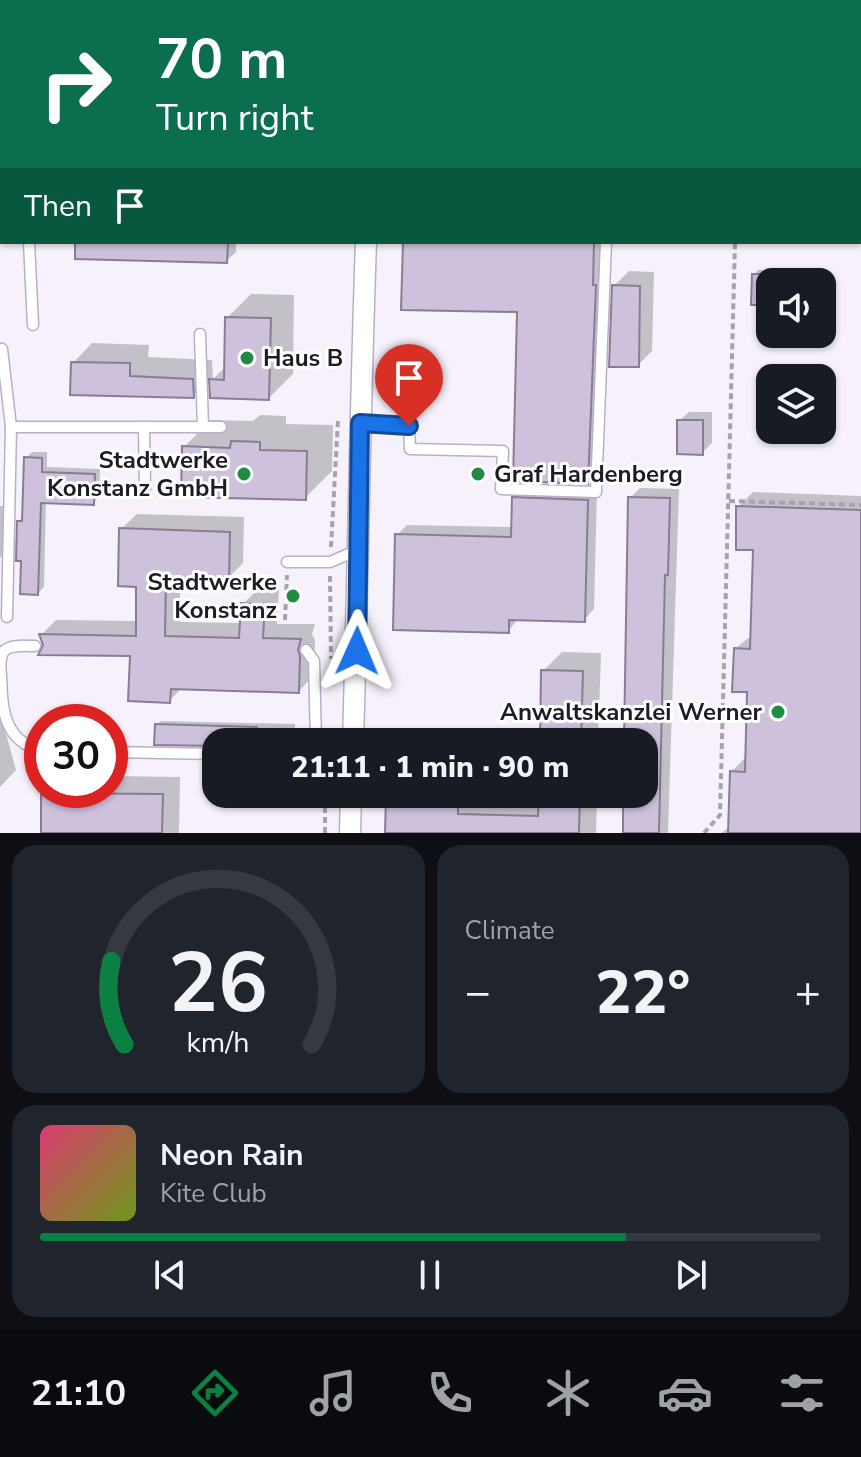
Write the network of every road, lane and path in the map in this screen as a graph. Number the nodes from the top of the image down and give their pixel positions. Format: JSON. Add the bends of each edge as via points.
{"nodes":[{"id":1,"x":29,"y":244,"type":"edge"},
{"id":2,"x":366,"y":244,"type":"edge"},
{"id":3,"x":606,"y":244,"type":"edge"},
{"id":4,"x":735,"y":244,"type":"edge"},
{"id":5,"x":33,"y":325,"type":"dead end"},
{"id":6,"x":200,"y":334,"type":"dead end"},
{"id":7,"x":2,"y":349,"type":"edge"},
{"id":8,"x":339,"y":408,"type":"dead end"},
{"id":9,"x":360,"y":423,"type":"junction"},
{"id":10,"x":11,"y":427,"type":"junction"},
{"id":11,"x":144,"y":427,"type":"junction"},
{"id":12,"x":203,"y":427,"type":"junction"},
{"id":13,"x":221,"y":427,"type":"dead end"},
{"id":14,"x":145,"y":489,"type":"dead end"},
{"id":15,"x":729,"y":501,"type":"junction"},
{"id":16,"x":861,"y":505,"type":"edge"},
{"id":17,"x":358,"y":550,"type":"junction"},
{"id":18,"x":287,"y":562,"type":"joint"},
{"id":19,"x":330,"y":562,"type":"junction"},
{"id":20,"x":7,"y":617,"type":"dead end"},
{"id":21,"x":285,"y":620,"type":"dead end"},
{"id":22,"x":35,"y":646,"type":"dead end"},
{"id":23,"x":306,"y":650,"type":"dead end"},
{"id":24,"x":331,"y":661,"type":"dead end"},
{"id":25,"x":316,"y":728,"type":"edge"},
{"id":26,"x":354,"y":728,"type":"edge"},
{"id":27,"x":24,"y":742,"type":"edge"},
{"id":28,"x":128,"y":752,"type":"edge"},
{"id":29,"x":202,"y":754,"type":"edge"},
{"id":30,"x":325,"y":808,"type":"edge"},
{"id":31,"x":351,"y":808,"type":"edge"},
{"id":32,"x":325,"y":833,"type":"edge"},
{"id":33,"x":350,"y":833,"type":"edge"},
{"id":34,"x":704,"y":833,"type":"edge"}],
"edges":[{"from":1,"to":5,"type":"lane"},
{"from":2,"to":9,"type":"street"},
{"from":3,"to":9,"type":"lane","via":[[596,492],[501,489],[503,451],[410,449],[409,426]]},
{"from":4,"to":15,"type":"path"},
{"from":6,"to":12,"type":"lane"},
{"from":7,"to":10,"type":"lane"},
{"from":8,"to":19,"type":"path"},
{"from":9,"to":17,"type":"street"},
{"from":10,"to":11,"type":"lane"},
{"from":10,"to":20,"type":"lane"},
{"from":11,"to":12,"type":"lane"},
{"from":11,"to":14,"type":"lane"},
{"from":12,"to":13,"type":"lane"},
{"from":15,"to":16,"type":"path"},
{"from":15,"to":34,"type":"path","via":[[720,815]]},
{"from":17,"to":19,"type":"lane"},
{"from":17,"to":26,"type":"street"},
{"from":18,"to":19,"type":"lane"},
{"from":18,"to":21,"type":"path"},
{"from":19,"to":24,"type":"path"},
{"from":22,"to":27,"type":"lane","via":[[12,646],[0,661],[2,710]]},
{"from":23,"to":25,"type":"lane","via":[[314,661]]},
{"from":28,"to":29,"type":"lane"},
{"from":30,"to":32,"type":"path"},
{"from":31,"to":33,"type":"street"}]}
